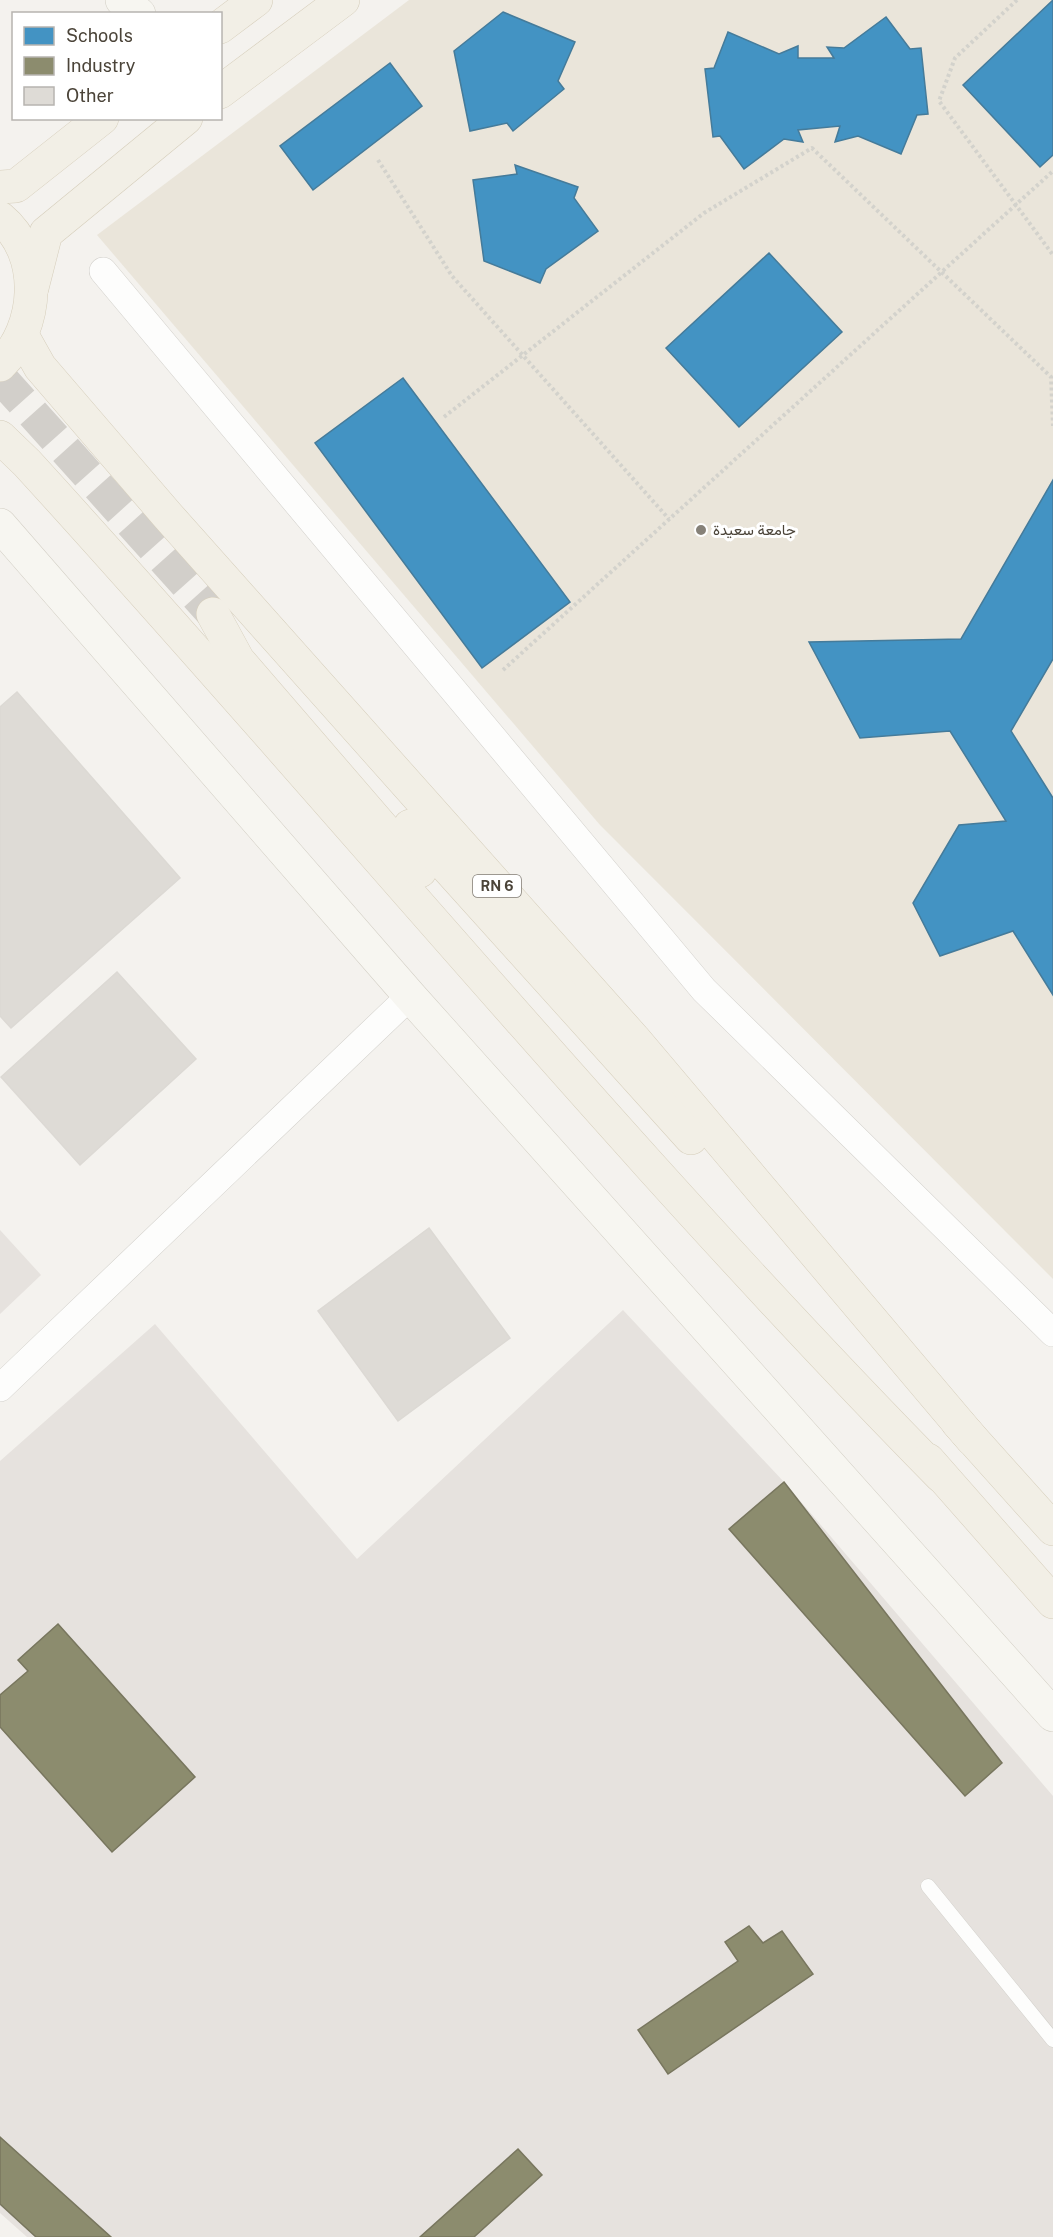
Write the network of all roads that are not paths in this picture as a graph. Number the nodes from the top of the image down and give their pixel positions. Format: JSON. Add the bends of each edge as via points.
{"nodes":[{"id":1,"x":122,"y":0,"type":"edge"},
{"id":2,"x":256,"y":0,"type":"edge"},
{"id":3,"x":343,"y":0,"type":"edge"},
{"id":4,"x":137,"y":12,"type":"edge"},
{"id":5,"x":222,"y":26,"type":"edge"},
{"id":6,"x":222,"y":89,"type":"edge"},
{"id":7,"x":99,"y":120,"type":"edge"},
{"id":8,"x":184,"y":120,"type":"edge"},
{"id":9,"x":0,"y":187,"type":"edge"},
{"id":10,"x":0,"y":218,"type":"edge"},
{"id":11,"x":103,"y":271,"type":"dead end"},
{"id":12,"x":32,"y":288,"type":"junction"},
{"id":13,"x":22,"y":335,"type":"junction"},
{"id":14,"x":0,"y":365,"type":"edge"},
{"id":15,"x":0,"y":437,"type":"edge"},
{"id":16,"x":0,"y":525,"type":"edge"},
{"id":17,"x":410,"y":996,"type":"junction"},
{"id":18,"x":1053,"y":1333,"type":"edge"},
{"id":19,"x":0,"y":1388,"type":"edge"},
{"id":20,"x":972,"y":1439,"type":"junction"},
{"id":21,"x":941,"y":1476,"type":"junction"},
{"id":22,"x":1053,"y":1529,"type":"edge"},
{"id":23,"x":1053,"y":1602,"type":"edge"},
{"id":24,"x":1053,"y":1715,"type":"edge"},
{"id":25,"x":928,"y":1886,"type":"dead end"},
{"id":26,"x":1053,"y":2040,"type":"edge"}],
"edges":[{"from":1,"to":4,"type":"main road"},
{"from":2,"to":5,"type":"main road"},
{"from":3,"to":6,"type":"main road"},
{"from":7,"to":9,"type":"main road","via":[[16,186]]},
{"from":8,"to":12,"type":"main road","via":[[46,233]]},
{"from":10,"to":12,"type":"main road","via":[[24,254]]},
{"from":11,"to":18,"type":"street","via":[[704,990]]},
{"from":12,"to":13,"type":"main road","via":[[30,312]]},
{"from":13,"to":14,"type":"main road"},
{"from":13,"to":20,"type":"main road","number":"RN 6","via":[[40,367],[161,508],[634,1040]]},
{"from":15,"to":21,"type":"main road","number":"RN 6","via":[[183,634],[814,1347]]},
{"from":16,"to":17,"type":"main road"},
{"from":17,"to":19,"type":"street"},
{"from":17,"to":24,"type":"main road"},
{"from":20,"to":21,"type":"main road","number":"RN 6","via":[[639,1083],[252,649],[213,614],[238,660]]},
{"from":20,"to":22,"type":"main road","number":"RN 6"},
{"from":21,"to":23,"type":"main road","number":"RN 6"},
{"from":25,"to":26,"type":"lane"}]}
